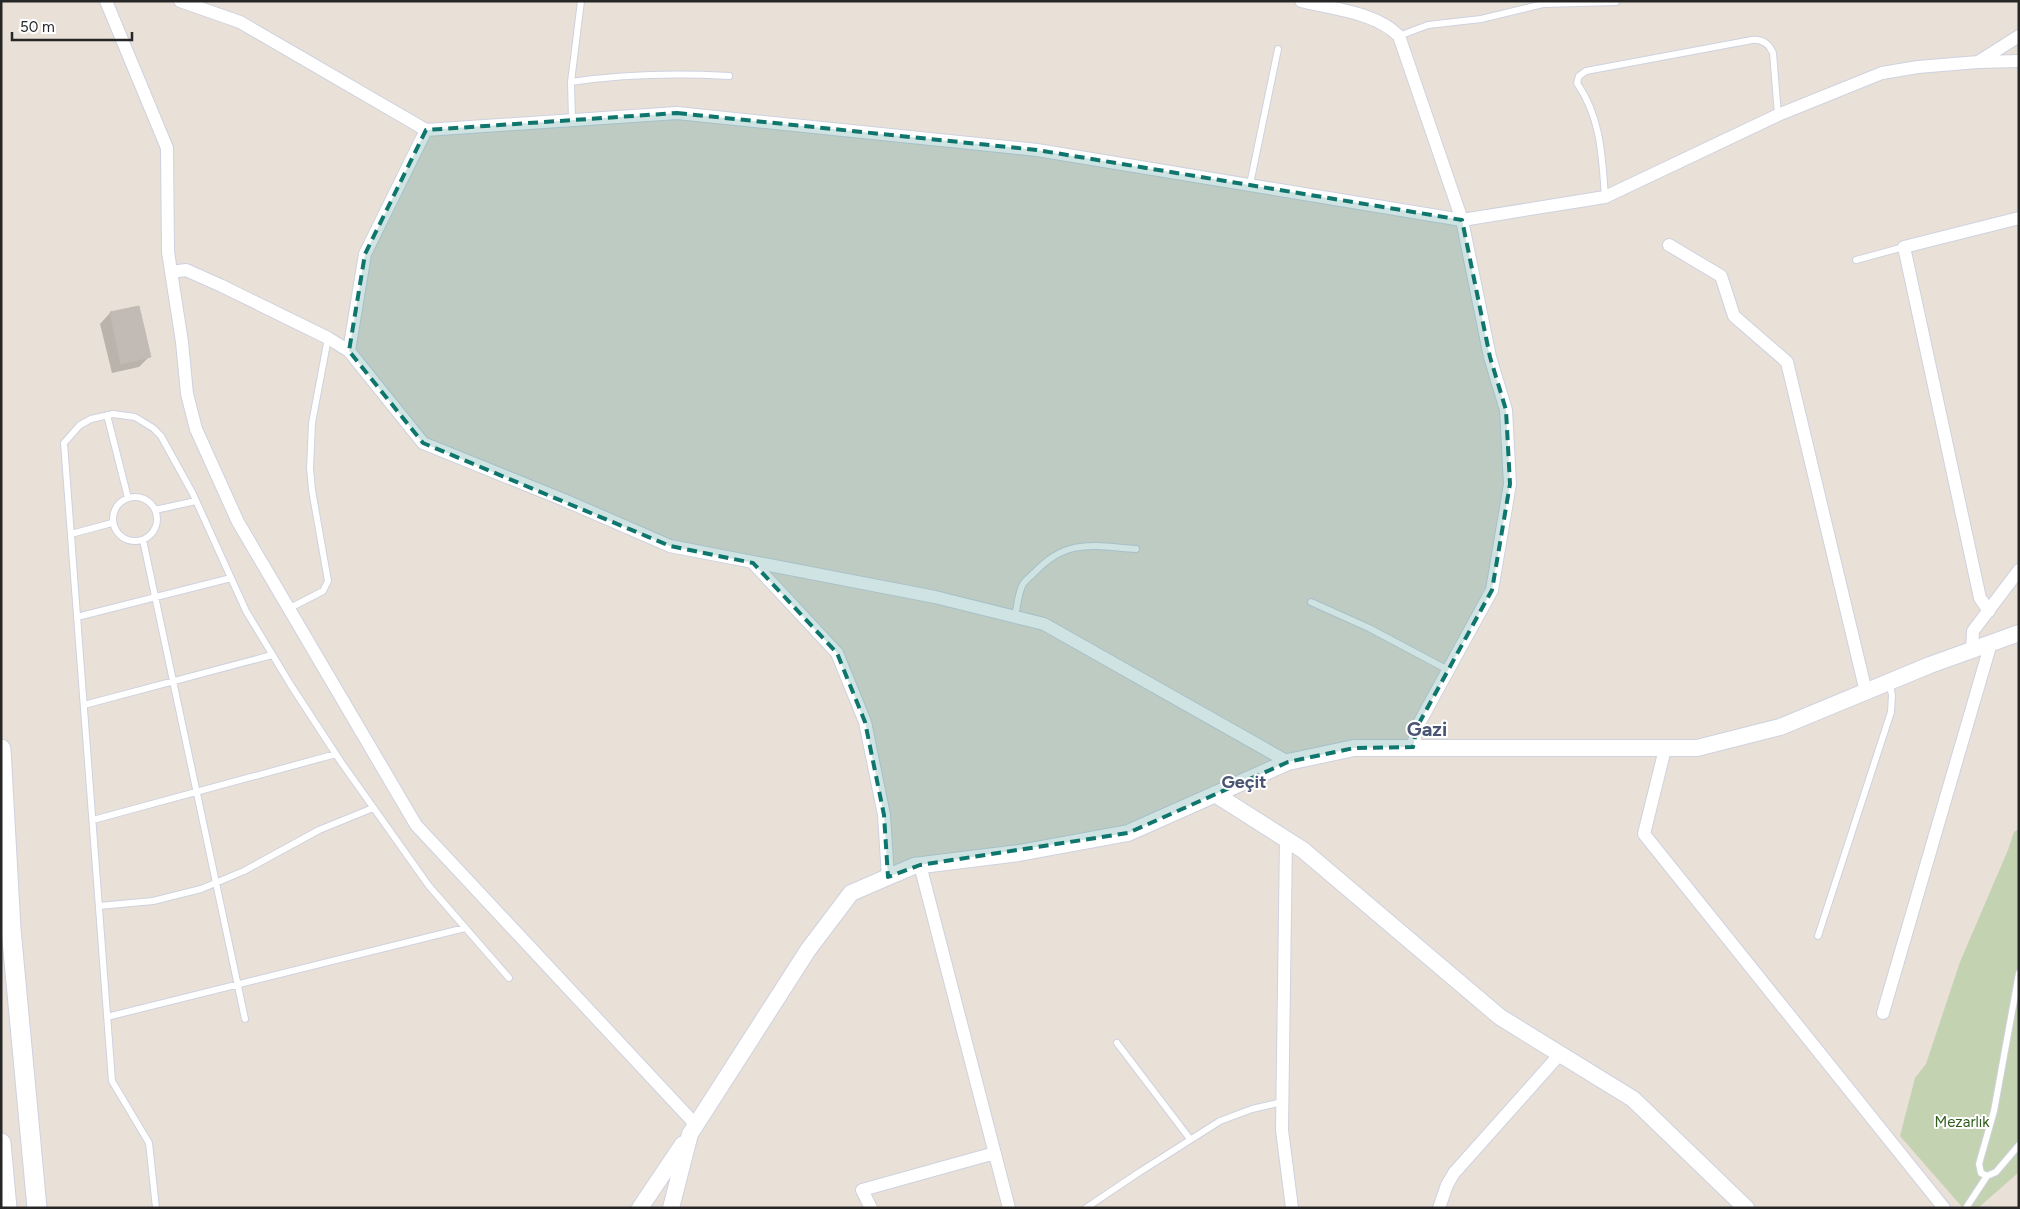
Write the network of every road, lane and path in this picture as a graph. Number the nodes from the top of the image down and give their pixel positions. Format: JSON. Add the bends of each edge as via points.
{"nodes":[{"id":1,"x":106,"y":1,"type":"edge"},
{"id":2,"x":180,"y":1,"type":"edge"},
{"id":3,"x":582,"y":1,"type":"edge"},
{"id":4,"x":1300,"y":1,"type":"edge"},
{"id":5,"x":1616,"y":2,"type":"edge"},
{"id":6,"x":1400,"y":36,"type":"junction"},
{"id":7,"x":2019,"y":36,"type":"edge"},
{"id":8,"x":1278,"y":50,"type":"dead end"},
{"id":9,"x":2019,"y":61,"type":"edge"},
{"id":10,"x":1978,"y":62,"type":"junction"},
{"id":11,"x":729,"y":76,"type":"dead end"},
{"id":12,"x":571,"y":82,"type":"junction"},
{"id":13,"x":1778,"y":115,"type":"junction"},
{"id":14,"x":572,"y":120,"type":"junction"},
{"id":15,"x":426,"y":130,"type":"junction"},
{"id":16,"x":1250,"y":184,"type":"junction"},
{"id":17,"x":1605,"y":197,"type":"junction"},
{"id":18,"x":2019,"y":218,"type":"edge"},
{"id":19,"x":1462,"y":220,"type":"junction"},
{"id":20,"x":1669,"y":244,"type":"dead end"},
{"id":21,"x":1904,"y":247,"type":"junction"},
{"id":22,"x":1856,"y":260,"type":"dead end"},
{"id":23,"x":171,"y":272,"type":"junction"},
{"id":24,"x":328,"y":338,"type":"junction"},
{"id":25,"x":349,"y":351,"type":"junction"},
{"id":26,"x":107,"y":415,"type":"junction"},
{"id":27,"x":128,"y":498,"type":"junction"},
{"id":28,"x":196,"y":501,"type":"junction"},
{"id":29,"x":156,"y":510,"type":"junction"},
{"id":30,"x":112,"y":523,"type":"junction"},
{"id":31,"x":71,"y":534,"type":"junction"},
{"id":32,"x":143,"y":540,"type":"junction"},
{"id":33,"x":1136,"y":549,"type":"dead end"},
{"id":34,"x":753,"y":562,"type":"junction"},
{"id":35,"x":2019,"y":570,"type":"edge"},
{"id":36,"x":231,"y":578,"type":"junction"},
{"id":37,"x":156,"y":597,"type":"junction"},
{"id":38,"x":1311,"y":602,"type":"dead end"},
{"id":39,"x":288,"y":609,"type":"junction"},
{"id":40,"x":1989,"y":610,"type":"junction"},
{"id":41,"x":78,"y":617,"type":"junction"},
{"id":42,"x":1015,"y":617,"type":"junction"},
{"id":43,"x":2019,"y":633,"type":"edge"},
{"id":44,"x":1991,"y":643,"type":"junction"},
{"id":45,"x":1972,"y":650,"type":"junction"},
{"id":46,"x":272,"y":655,"type":"junction"},
{"id":47,"x":1448,"y":670,"type":"junction"},
{"id":48,"x":174,"y":681,"type":"junction"},
{"id":49,"x":1889,"y":682,"type":"junction"},
{"id":50,"x":1866,"y":692,"type":"junction"},
{"id":51,"x":84,"y":705,"type":"junction"},
{"id":52,"x":1412,"y":747,"type":"junction"},
{"id":53,"x":1665,"y":749,"type":"junction"},
{"id":54,"x":1,"y":750,"type":"edge"},
{"id":55,"x":336,"y":754,"type":"junction"},
{"id":56,"x":1288,"y":762,"type":"junction"},
{"id":57,"x":197,"y":792,"type":"junction"},
{"id":58,"x":1215,"y":794,"type":"junction"},
{"id":59,"x":373,"y":808,"type":"junction"},
{"id":60,"x":93,"y":820,"type":"junction"},
{"id":61,"x":1286,"y":839,"type":"junction"},
{"id":62,"x":920,"y":865,"type":"junction"},
{"id":63,"x":888,"y":877,"type":"junction"},
{"id":64,"x":216,"y":883,"type":"junction"},
{"id":65,"x":99,"y":906,"type":"junction"},
{"id":66,"x":465,"y":928,"type":"junction"},
{"id":67,"x":1818,"y":936,"type":"dead end"},
{"id":68,"x":2019,"y":973,"type":"edge"},
{"id":69,"x":509,"y":978,"type":"dead end"},
{"id":70,"x":237,"y":985,"type":"junction"},
{"id":71,"x":1883,"y":1013,"type":"dead end"},
{"id":72,"x":107,"y":1017,"type":"junction"},
{"id":73,"x":244,"y":1019,"type":"dead end"},
{"id":74,"x":1117,"y":1043,"type":"dead end"},
{"id":75,"x":1560,"y":1054,"type":"junction"},
{"id":76,"x":1282,"y":1102,"type":"junction"},
{"id":77,"x":693,"y":1129,"type":"junction"},
{"id":78,"x":1190,"y":1139,"type":"junction"},
{"id":79,"x":1,"y":1143,"type":"edge"},
{"id":80,"x":2019,"y":1145,"type":"edge"},
{"id":81,"x":995,"y":1153,"type":"junction"},
{"id":82,"x":1986,"y":1176,"type":"junction"},
{"id":83,"x":3,"y":1187,"type":"edge"},
{"id":84,"x":7,"y":1208,"type":"edge"},
{"id":85,"x":37,"y":1208,"type":"edge"},
{"id":86,"x":156,"y":1208,"type":"edge"},
{"id":87,"x":640,"y":1208,"type":"edge"},
{"id":88,"x":671,"y":1208,"type":"edge"},
{"id":89,"x":871,"y":1208,"type":"edge"},
{"id":90,"x":1009,"y":1208,"type":"edge"},
{"id":91,"x":1086,"y":1208,"type":"edge"},
{"id":92,"x":1292,"y":1208,"type":"edge"},
{"id":93,"x":1439,"y":1208,"type":"edge"},
{"id":94,"x":1746,"y":1208,"type":"edge"},
{"id":95,"x":1944,"y":1208,"type":"edge"},
{"id":96,"x":1966,"y":1208,"type":"edge"}],
"edges":[{"from":1,"to":23,"type":"street","via":[[167,148]]},
{"from":2,"to":15,"type":"street","via":[[240,22]]},
{"from":3,"to":12,"type":"lane"},
{"from":4,"to":6,"type":"street","via":[[1368,17],[1392,28]]},
{"from":5,"to":6,"type":"lane","via":[[1543,4],[1481,19],[1428,24]]},
{"from":6,"to":19,"type":"street"},
{"from":7,"to":10,"type":"street"},
{"from":8,"to":16,"type":"lane"},
{"from":9,"to":10,"type":"street"},
{"from":10,"to":13,"type":"street","via":[[1882,73]]},
{"from":11,"to":12,"type":"lane","via":[[631,74]]},
{"from":12,"to":14,"type":"lane"},
{"from":13,"to":17,"type":"street"},
{"from":13,"to":17,"type":"lane","via":[[1773,53],[1761,41],[1752,40],[1586,71],[1579,76],[1577,83],[1596,122]]},
{"from":14,"to":15,"type":"street"},
{"from":14,"to":16,"type":"street","via":[[677,113],[1037,150]]},
{"from":15,"to":25,"type":"street","via":[[365,254]]},
{"from":16,"to":19,"type":"street"},
{"from":17,"to":19,"type":"street"},
{"from":18,"to":21,"type":"street"},
{"from":19,"to":47,"type":"street","via":[[1490,357],[1506,410],[1510,484],[1492,590]]},
{"from":20,"to":50,"type":"street","via":[[1721,276],[1734,316],[1787,362]]},
{"from":21,"to":22,"type":"lane"},
{"from":21,"to":40,"type":"street","via":[[1980,598]]},
{"from":23,"to":24,"type":"street","via":[[186,270]]},
{"from":23,"to":39,"type":"street","via":[[187,394],[196,429],[238,522]]},
{"from":24,"to":25,"type":"street"},
{"from":24,"to":39,"type":"lane","via":[[312,423],[310,468],[328,582],[323,591]]},
{"from":25,"to":34,"type":"street","via":[[423,443],[670,546]]},
{"from":26,"to":27,"type":"lane"},
{"from":26,"to":28,"type":"lane","via":[[135,417],[153,428],[161,436]]},
{"from":26,"to":31,"type":"lane","via":[[80,425],[64,443]]},
{"from":27,"to":29,"type":"lane","via":[[134,496],[147,500]]},
{"from":27,"to":30,"type":"lane","via":[[114,510]]},
{"from":28,"to":29,"type":"lane"},
{"from":28,"to":36,"type":"lane"},
{"from":29,"to":32,"type":"lane","via":[[154,531]]},
{"from":30,"to":31,"type":"lane"},
{"from":30,"to":32,"type":"lane","via":[[124,539]]},
{"from":31,"to":41,"type":"lane"},
{"from":32,"to":37,"type":"lane"},
{"from":33,"to":42,"type":"lane","via":[[1082,546],[1056,554],[1022,586]]},
{"from":34,"to":42,"type":"street"},
{"from":34,"to":63,"type":"street","via":[[837,654],[865,722],[884,815]]},
{"from":35,"to":40,"type":"street"},
{"from":36,"to":37,"type":"lane"},
{"from":36,"to":46,"type":"lane"},
{"from":37,"to":41,"type":"lane"},
{"from":37,"to":48,"type":"lane"},
{"from":38,"to":47,"type":"lane"},
{"from":39,"to":77,"type":"street","via":[[416,825]]},
{"from":40,"to":45,"type":"street","via":[[1973,631]]},
{"from":41,"to":51,"type":"lane"},
{"from":42,"to":56,"type":"street","via":[[1044,624]]},
{"from":43,"to":44,"type":"street"},
{"from":44,"to":45,"type":"street"},
{"from":44,"to":71,"type":"street"},
{"from":45,"to":49,"type":"street"},
{"from":46,"to":48,"type":"lane"},
{"from":46,"to":55,"type":"lane"},
{"from":47,"to":52,"type":"street","via":[[1417,727]]},
{"from":48,"to":51,"type":"lane"},
{"from":48,"to":57,"type":"lane"},
{"from":49,"to":50,"type":"street"},
{"from":49,"to":67,"type":"lane","via":[[1891,712]]},
{"from":50,"to":53,"type":"street","via":[[1780,727],[1697,748]]},
{"from":51,"to":60,"type":"lane"},
{"from":52,"to":53,"type":"street"},
{"from":52,"to":56,"type":"street","via":[[1354,748]]},
{"from":53,"to":95,"type":"street","via":[[1644,834]]},
{"from":54,"to":85,"type":"main road","via":[[10,929]]},
{"from":55,"to":57,"type":"lane"},
{"from":55,"to":59,"type":"lane"},
{"from":56,"to":58,"type":"street"},
{"from":57,"to":60,"type":"lane"},
{"from":57,"to":64,"type":"lane"},
{"from":58,"to":61,"type":"street"},
{"from":58,"to":62,"type":"street","via":[[1128,833],[1019,853]]},
{"from":59,"to":64,"type":"lane","via":[[319,830]]},
{"from":59,"to":66,"type":"lane","via":[[429,886]]},
{"from":60,"to":65,"type":"lane"},
{"from":61,"to":75,"type":"street","via":[[1304,850],[1500,1017]]},
{"from":61,"to":76,"type":"street"},
{"from":62,"to":63,"type":"street"},
{"from":62,"to":81,"type":"street"},
{"from":63,"to":77,"type":"street","via":[[851,893],[808,950]]},
{"from":64,"to":65,"type":"lane","via":[[153,902]]},
{"from":64,"to":70,"type":"lane"},
{"from":65,"to":72,"type":"lane"},
{"from":66,"to":69,"type":"lane"},
{"from":66,"to":70,"type":"lane"},
{"from":68,"to":82,"type":"lane","via":[[1994,1111],[1979,1164],[1981,1173]]},
{"from":70,"to":72,"type":"lane"},
{"from":70,"to":73,"type":"lane"},
{"from":72,"to":86,"type":"lane","via":[[112,1081],[149,1143]]},
{"from":74,"to":78,"type":"lane"},
{"from":75,"to":93,"type":"street","via":[[1454,1174]]},
{"from":75,"to":94,"type":"street","via":[[1633,1099]]},
{"from":76,"to":78,"type":"lane","via":[[1220,1121]]},
{"from":76,"to":92,"type":"street","via":[[1282,1130]]},
{"from":77,"to":87,"type":"street"},
{"from":77,"to":88,"type":"street"},
{"from":78,"to":91,"type":"lane"},
{"from":79,"to":83,"type":"main road"},
{"from":80,"to":82,"type":"lane","via":[[1996,1172]]},
{"from":81,"to":89,"type":"street","via":[[862,1190]]},
{"from":81,"to":90,"type":"street"},
{"from":82,"to":96,"type":"lane"},
{"from":83,"to":84,"type":"main road"}]}
